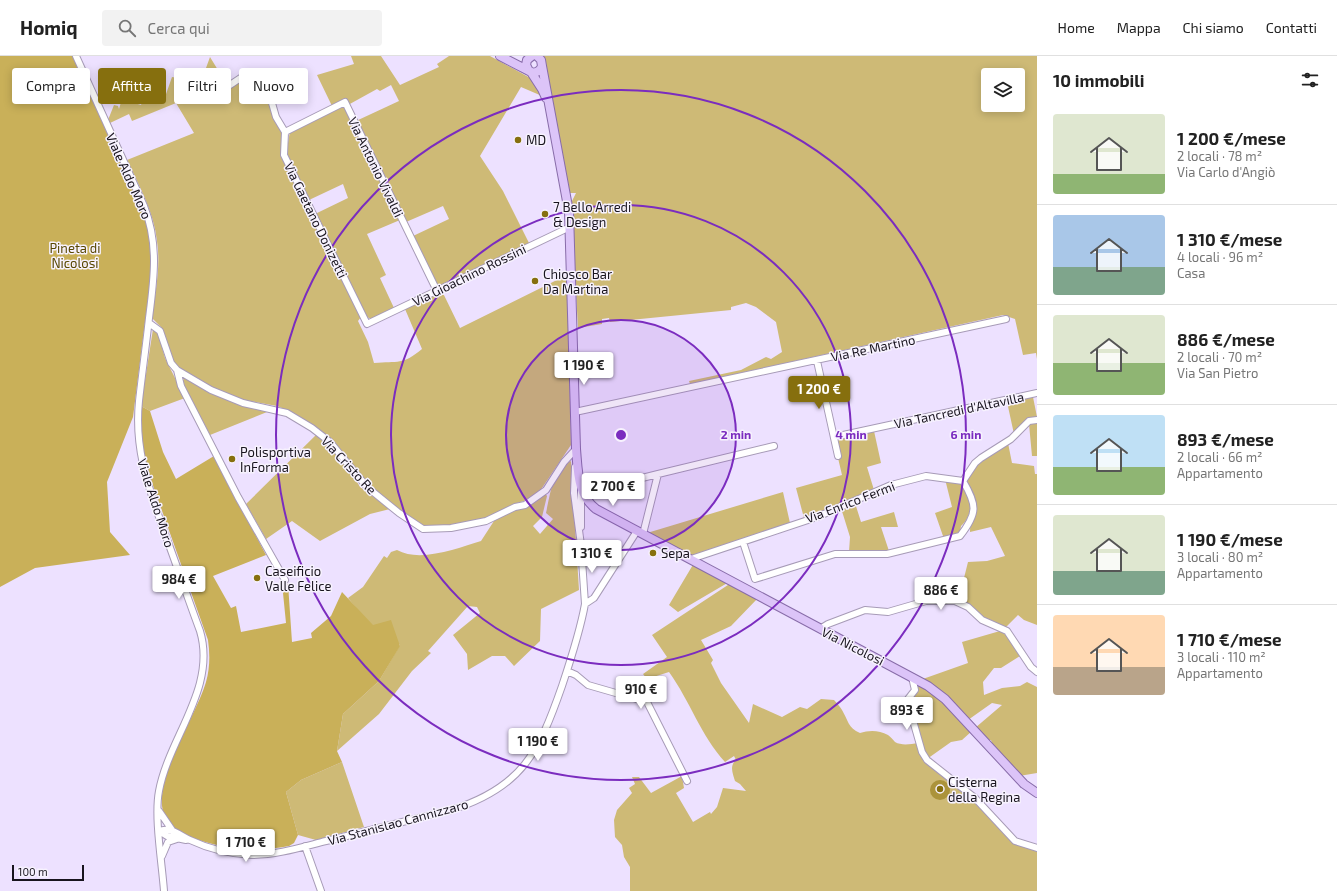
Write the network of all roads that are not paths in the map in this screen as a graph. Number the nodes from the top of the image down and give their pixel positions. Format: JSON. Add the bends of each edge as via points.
{"nodes":[{"id":1,"x":76,"y":56,"type":"edge"},
{"id":2,"x":501,"y":56,"type":"edge"},
{"id":3,"x":535,"y":58,"type":"edge"},
{"id":4,"x":530,"y":71,"type":"junction"},
{"id":5,"x":231,"y":83,"type":"edge"},
{"id":6,"x":552,"y":120,"type":"junction"},
{"id":7,"x":285,"y":132,"type":"junction"},
{"id":8,"x":570,"y":227,"type":"junction"},
{"id":9,"x":437,"y":291,"type":"junction"},
{"id":10,"x":1006,"y":319,"type":"dead end"},
{"id":11,"x":149,"y":323,"type":"junction"},
{"id":12,"x":367,"y":324,"type":"joint"},
{"id":13,"x":817,"y":361,"type":"junction"},
{"id":14,"x":177,"y":370,"type":"junction"},
{"id":15,"x":1037,"y":393,"type":"edge"},
{"id":16,"x":575,"y":412,"type":"junction"},
{"id":17,"x":1037,"y":420,"type":"edge"},
{"id":18,"x":834,"y":437,"type":"junction"},
{"id":19,"x":774,"y":446,"type":"dead end"},
{"id":20,"x":576,"y":449,"type":"junction"},
{"id":21,"x":838,"y":456,"type":"dead end"},
{"id":22,"x":658,"y":474,"type":"junction"},
{"id":23,"x":964,"y":481,"type":"junction"},
{"id":24,"x":614,"y":485,"type":"dead end"},
{"id":25,"x":581,"y":490,"type":"junction"},
{"id":26,"x":640,"y":532,"type":"junction"},
{"id":27,"x":743,"y":542,"type":"junction"},
{"id":28,"x":581,"y":545,"type":"junction"},
{"id":29,"x":691,"y":559,"type":"junction"},
{"id":30,"x":285,"y":580,"type":"dead end"},
{"id":31,"x":585,"y":604,"type":"junction"},
{"id":32,"x":820,"y":628,"type":"junction"},
{"id":33,"x":567,"y":671,"type":"junction"},
{"id":34,"x":1037,"y":672,"type":"edge"},
{"id":35,"x":912,"y":677,"type":"junction"},
{"id":36,"x":687,"y":781,"type":"dead end"},
{"id":37,"x":1037,"y":793,"type":"edge"},
{"id":38,"x":158,"y":808,"type":"junction"},
{"id":39,"x":159,"y":831,"type":"junction"},
{"id":40,"x":173,"y":831,"type":"junction"},
{"id":41,"x":177,"y":839,"type":"junction"},
{"id":42,"x":189,"y":840,"type":"junction"},
{"id":43,"x":305,"y":846,"type":"junction"},
{"id":44,"x":1037,"y":848,"type":"edge"},
{"id":45,"x":161,"y":858,"type":"junction"},
{"id":46,"x":164,"y":891,"type":"edge"},
{"id":47,"x":321,"y":891,"type":"edge"}],
"edges":[{"from":1,"to":11,"type":"street","name":"Viale Aldo Moro","via":[[151,226],[155,248],[155,272]]},
{"from":2,"to":3,"type":"main road","via":[[519,60]]},
{"from":2,"to":4,"type":"main road"},
{"from":3,"to":4,"type":"main road","via":[[526,65]]},
{"from":3,"to":4,"type":"main road","via":[[537,72]]},
{"from":3,"to":6,"type":"main road"},
{"from":4,"to":6,"type":"main road","via":[[542,89]]},
{"from":5,"to":7,"type":"street","via":[[245,75],[250,75],[270,96],[276,117]]},
{"from":6,"to":8,"type":"main road","via":[[570,212]]},
{"from":7,"to":9,"type":"street","name":"Via Antonio Vivaldi","via":[[345,102]]},
{"from":7,"to":12,"type":"street","name":"Via Gaetano Donizetti","via":[[284,155]]},
{"from":8,"to":9,"type":"street","name":"Via Gioachino Rossini"},
{"from":8,"to":16,"type":"main road"},
{"from":9,"to":12,"type":"street","name":"Via Gioachino Rossini"},
{"from":10,"to":13,"type":"street","name":"Via Re Martino"},
{"from":11,"to":14,"type":"street","via":[[160,331],[171,363]]},
{"from":11,"to":38,"type":"street","name":"Viale Aldo Moro","via":[[137,419],[138,445],[144,473],[200,631],[204,652],[204,670],[200,686],[162,778]]},
{"from":13,"to":16,"type":"street","name":"Via Re Martino"},
{"from":13,"to":18,"type":"street"},
{"from":14,"to":20,"type":"street","name":"Via Cristo Re","via":[[211,390],[243,403],[287,413],[312,428],[330,442],[367,487],[398,513],[423,529],[451,528],[486,521],[515,507],[525,506],[546,490],[564,462]]},
{"from":14,"to":30,"type":"street","via":[[181,386],[231,484]]},
{"from":15,"to":18,"type":"street","name":"Via Tancredi d'Altavilla"},
{"from":16,"to":20,"type":"main road"},
{"from":17,"to":23,"type":"street","via":[[1029,421],[1010,439],[975,463]]},
{"from":18,"to":21,"type":"street"},
{"from":19,"to":22,"type":"street"},
{"from":20,"to":25,"type":"main road"},
{"from":20,"to":28,"type":"street","via":[[574,493]]},
{"from":22,"to":24,"type":"street"},
{"from":22,"to":26,"type":"street"},
{"from":23,"to":27,"type":"street","name":"Via Enrico Fermi","via":[[926,476],[891,485]]},
{"from":23,"to":27,"type":"street","via":[[974,509],[968,525],[960,536],[887,554],[830,555],[755,579]]},
{"from":25,"to":26,"type":"main road","name":"Via Nicolosi","via":[[596,509]]},
{"from":25,"to":28,"type":"street"},
{"from":26,"to":29,"type":"main road","name":"Via Nicolosi"},
{"from":26,"to":31,"type":"street","via":[[594,598]]},
{"from":27,"to":29,"type":"street","name":"Via Enrico Fermi"},
{"from":28,"to":31,"type":"street","name":"Via Stanislao Cannizzaro"},
{"from":29,"to":32,"type":"main road","name":"Via Nicolosi"},
{"from":31,"to":33,"type":"street","name":"Via Stanislao Cannizzaro"},
{"from":32,"to":34,"type":"street","via":[[865,610],[888,612],[926,601],[955,601],[968,607],[982,620],[1007,631]]},
{"from":32,"to":35,"type":"main road","name":"Via Nicolosi"},
{"from":33,"to":36,"type":"street","via":[[588,685],[646,702]]},
{"from":33,"to":43,"type":"street","name":"Via Stanislao Cannizzaro","via":[[541,741],[520,770],[494,792],[476,802],[451,810]]},
{"from":35,"to":37,"type":"main road","name":"Via Nicolosi","via":[[945,699],[1024,784]]},
{"from":35,"to":44,"type":"street","via":[[915,690],[908,703],[922,752],[927,760],[975,798],[1016,841]]},
{"from":38,"to":39,"type":"street","name":"Viale Aldo Moro"},
{"from":38,"to":40,"type":"street","via":[[164,821]]},
{"from":39,"to":40,"type":"street"},
{"from":39,"to":41,"type":"street"},
{"from":39,"to":45,"type":"street","name":"Viale Aldo Moro"},
{"from":40,"to":42,"type":"street"},
{"from":41,"to":42,"type":"street"},
{"from":41,"to":45,"type":"street","via":[[168,842]]},
{"from":42,"to":43,"type":"street","name":"Via Stanislao Cannizzaro","via":[[213,849],[253,855]]},
{"from":43,"to":47,"type":"street"},
{"from":45,"to":46,"type":"street","name":"Viale Aldo Moro"}]}
